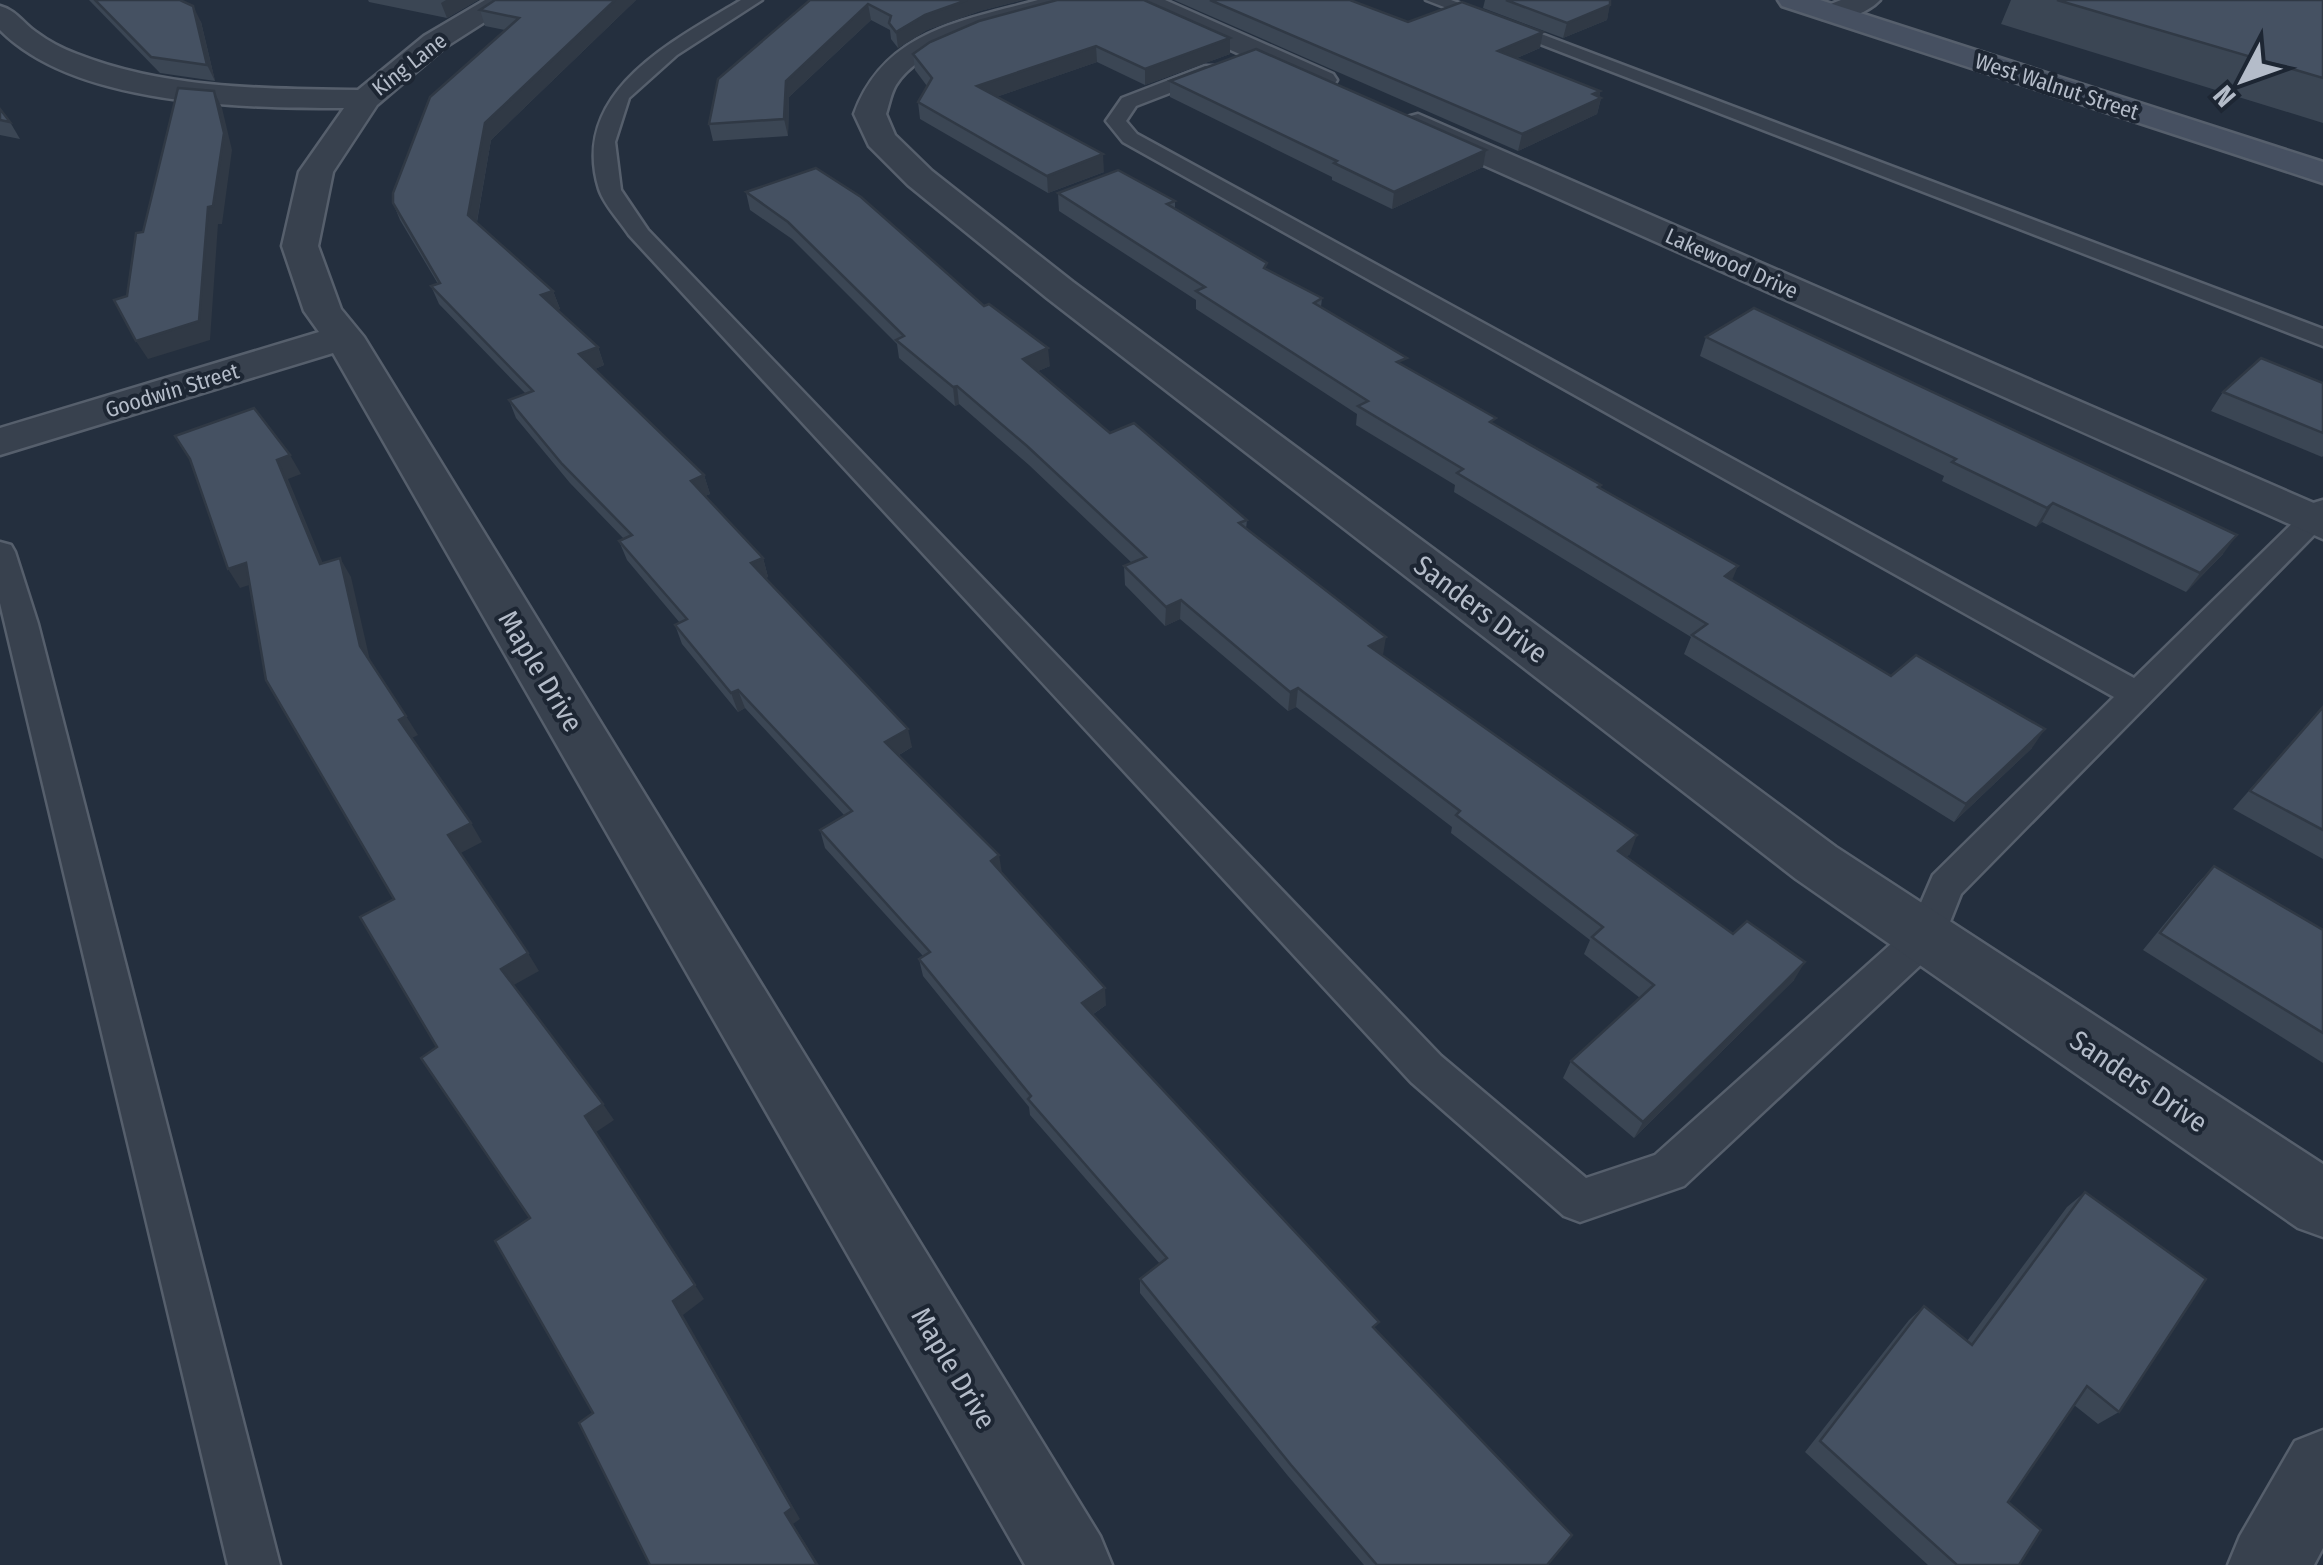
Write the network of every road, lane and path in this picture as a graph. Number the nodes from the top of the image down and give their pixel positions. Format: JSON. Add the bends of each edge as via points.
{"nodes":[{"id":1,"x":506,"y":0,"type":"edge"},
{"id":2,"x":754,"y":0,"type":"edge"},
{"id":3,"x":1069,"y":0,"type":"edge"},
{"id":4,"x":1142,"y":0,"type":"edge"},
{"id":5,"x":1435,"y":0,"type":"edge"},
{"id":6,"x":1792,"y":0,"type":"edge"},
{"id":7,"x":1866,"y":0,"type":"edge"},
{"id":8,"x":1833,"y":13,"type":"junction"},
{"id":9,"x":0,"y":14,"type":"edge"},
{"id":10,"x":1260,"y":52,"type":"junction"},
{"id":11,"x":1349,"y":92,"type":"edge"},
{"id":12,"x":366,"y":99,"type":"junction"},
{"id":13,"x":1385,"y":108,"type":"edge"},
{"id":14,"x":2323,"y":173,"type":"edge"},
{"id":15,"x":344,"y":337,"type":"junction"},
{"id":16,"x":2323,"y":338,"type":"edge"},
{"id":17,"x":0,"y":442,"type":"edge"},
{"id":18,"x":2320,"y":518,"type":"edge"},
{"id":19,"x":0,"y":552,"type":"edge"},
{"id":20,"x":2137,"y":696,"type":"junction"},
{"id":21,"x":1926,"y":936,"type":"junction"},
{"id":22,"x":2323,"y":1204,"type":"edge"},
{"id":23,"x":2323,"y":1469,"type":"edge"},
{"id":24,"x":254,"y":1565,"type":"edge"},
{"id":25,"x":1071,"y":1565,"type":"edge"},
{"id":26,"x":2269,"y":1565,"type":"edge"}],
"edges":[{"from":1,"to":12,"type":"street","name":"King Lane","via":[[434,42]]},
{"from":2,"to":21,"type":"lane","via":[[670,51],[620,96],[605,142],[610,190],[640,235],[1426,1069],[1580,1200],[1668,1171]]},
{"from":3,"to":21,"type":"street","name":"Sanders Drive","via":[[946,38],[908,57],[884,79],[870,114],[881,139],[1060,290],[1816,863]]},
{"from":4,"to":10,"type":"street"},
{"from":5,"to":16,"type":"lane"},
{"from":6,"to":8,"type":"main road","name":"West Walnut Street"},
{"from":7,"to":8,"type":"street"},
{"from":8,"to":14,"type":"main road","name":"West Walnut Street"},
{"from":9,"to":12,"type":"street","via":[[28,40],[81,67],[260,99]]},
{"from":10,"to":11,"type":"street"},
{"from":10,"to":20,"type":"lane","via":[[1129,102],[1116,121],[1130,138]]},
{"from":12,"to":15,"type":"street","name":"Maple Drive","via":[[316,172],[300,246],[323,311]]},
{"from":13,"to":18,"type":"street","name":"Lakewood Drive"},
{"from":15,"to":17,"type":"street","name":"Goodwin Street"},
{"from":15,"to":25,"type":"street","name":"Maple Drive"},
{"from":18,"to":20,"type":"lane"},
{"from":19,"to":24,"type":"lane"},
{"from":20,"to":21,"type":"lane","via":[[1946,886]]},
{"from":21,"to":22,"type":"street","name":"Sanders Drive"},
{"from":23,"to":26,"type":"street"}]}
